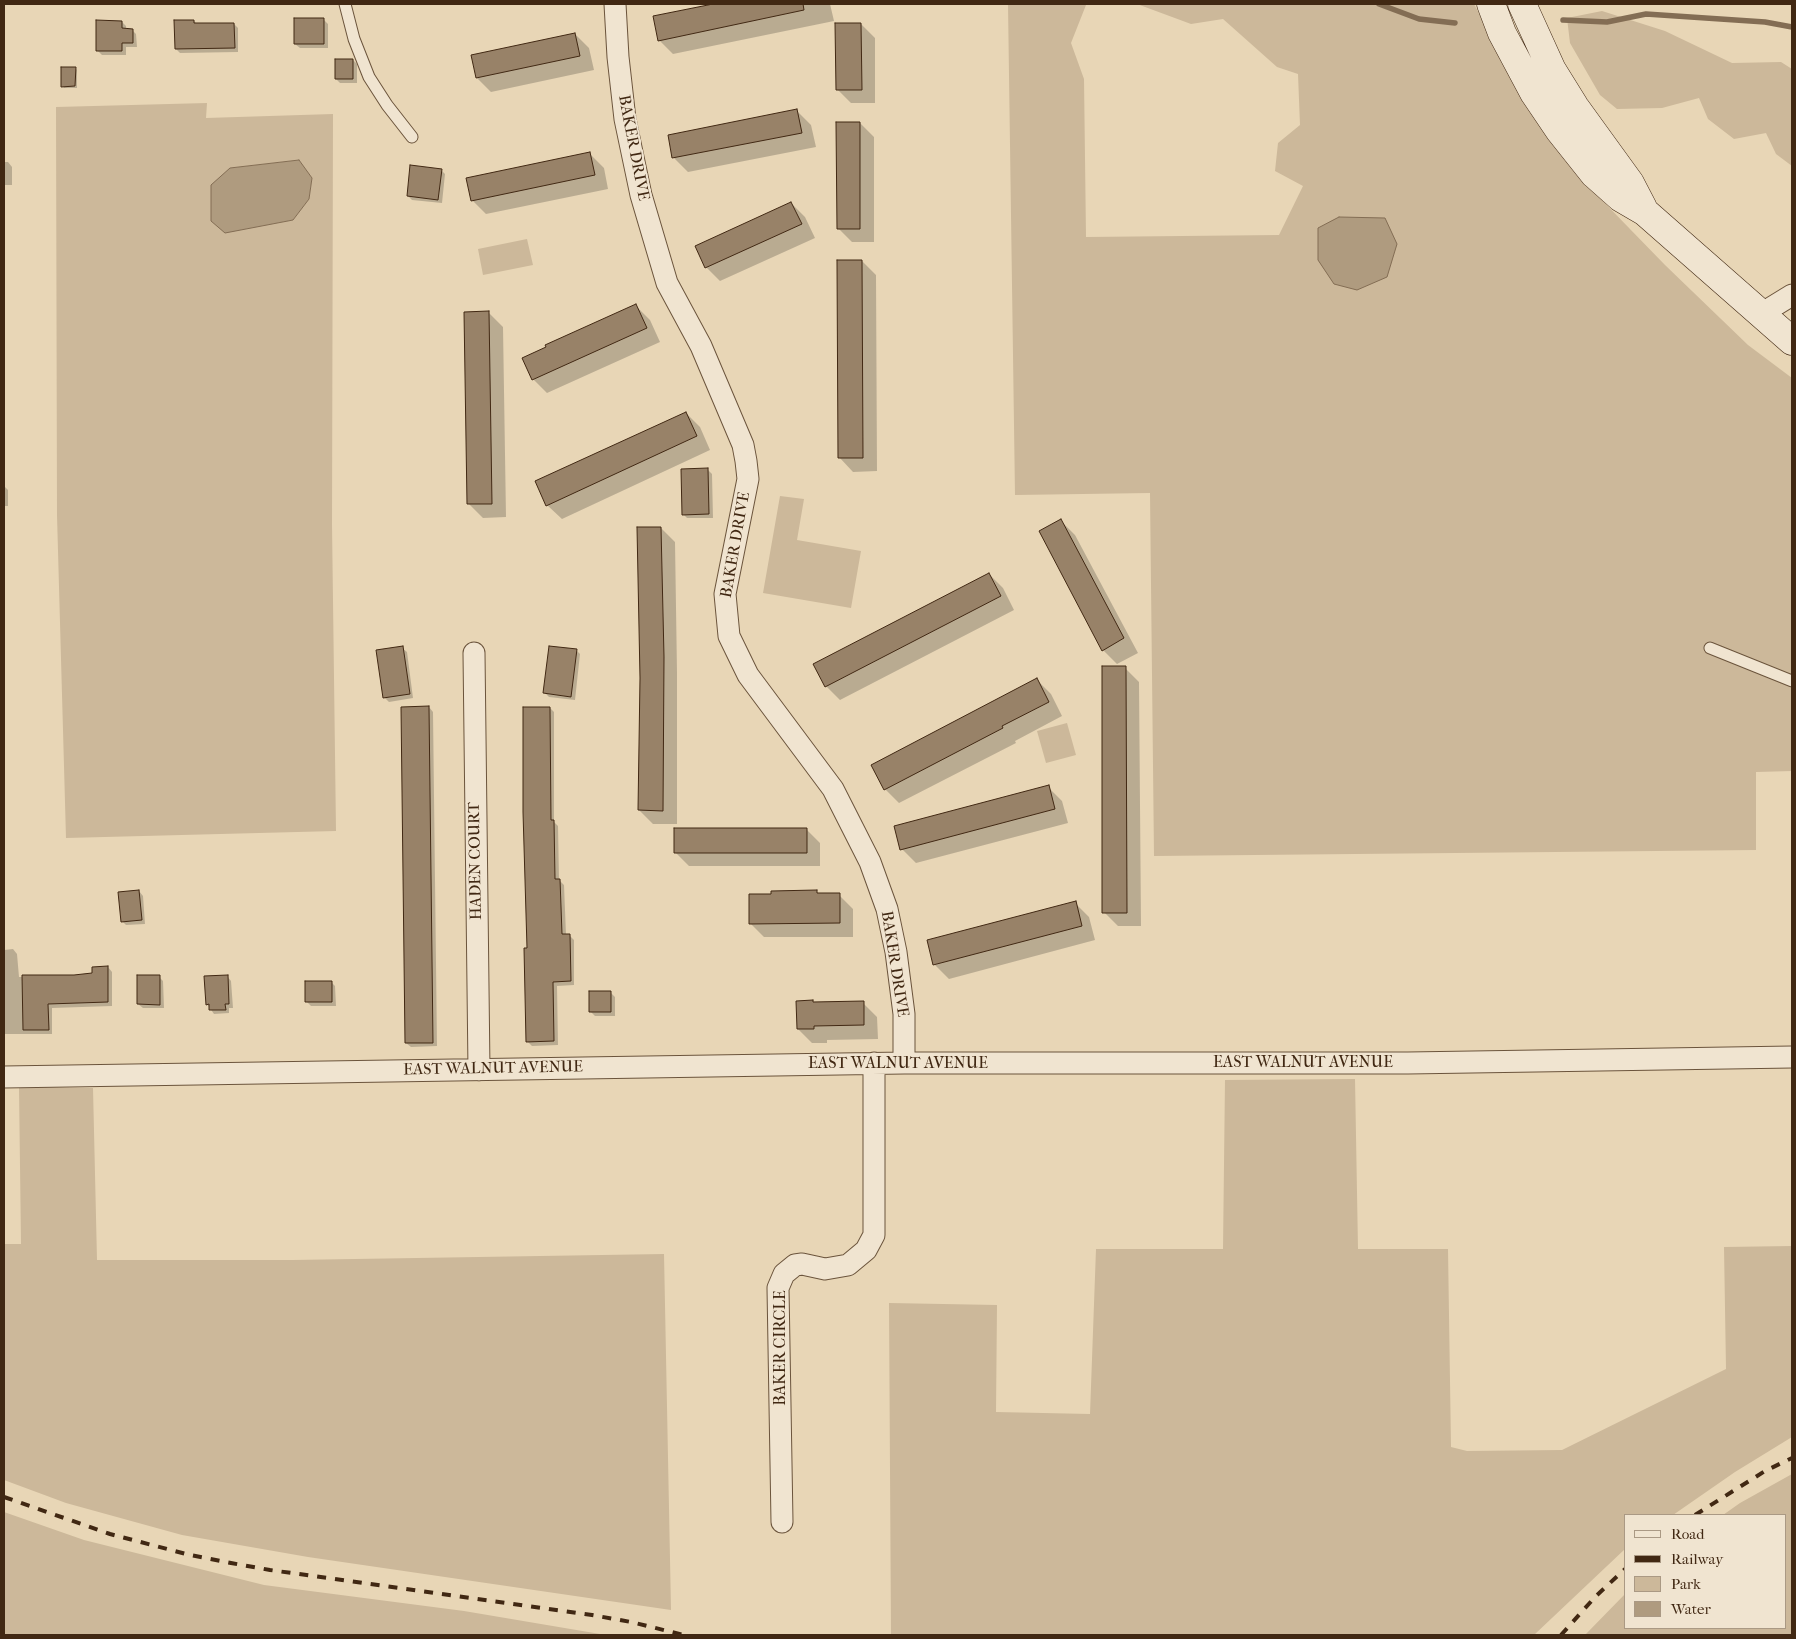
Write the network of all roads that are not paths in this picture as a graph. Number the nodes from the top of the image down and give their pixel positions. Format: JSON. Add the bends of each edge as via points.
{"nodes":[{"id":1,"x":345,"y":4,"type":"edge"},
{"id":2,"x":615,"y":4,"type":"edge"},
{"id":3,"x":1491,"y":4,"type":"edge"},
{"id":4,"x":1522,"y":4,"type":"edge"},
{"id":5,"x":1535,"y":4,"type":"edge"},
{"id":6,"x":1534,"y":33,"type":"junction"},
{"id":7,"x":412,"y":137,"type":"dead end"},
{"id":8,"x":1645,"y":212,"type":"junction"},
{"id":9,"x":1792,"y":295,"type":"edge"},
{"id":10,"x":1761,"y":314,"type":"junction"},
{"id":11,"x":1792,"y":341,"type":"edge"},
{"id":12,"x":1710,"y":648,"type":"dead end"},
{"id":13,"x":474,"y":653,"type":"dead end"},
{"id":14,"x":1792,"y":681,"type":"edge"},
{"id":15,"x":1792,"y":1057,"type":"edge"},
{"id":16,"x":904,"y":1063,"type":"junction"},
{"id":17,"x":874,"y":1064,"type":"junction"},
{"id":18,"x":479,"y":1070,"type":"junction"},
{"id":19,"x":4,"y":1077,"type":"edge"},
{"id":20,"x":782,"y":1522,"type":"dead end"}],
"edges":[{"from":1,"to":7,"type":"lane","via":[[369,77]]},
{"from":2,"to":16,"type":"street","name":"BAKER DRIVE","via":[[625,119],[641,195],[667,283],[701,346],[743,445],[746,461],[748,479],[725,594],[729,636],[748,675],[833,789],[870,862],[887,909],[896,952],[904,1014]]},
{"from":3,"to":8,"type":"main road","via":[[1534,93],[1559,130],[1594,174],[1621,198]]},
{"from":4,"to":6,"type":"main road"},
{"from":5,"to":6,"type":"main road"},
{"from":6,"to":8,"type":"main road","via":[[1552,70],[1630,182]]},
{"from":8,"to":10,"type":"main road"},
{"from":9,"to":10,"type":"street"},
{"from":10,"to":11,"type":"main road"},
{"from":12,"to":14,"type":"lane"},
{"from":13,"to":18,"type":"street","name":"HADEN COURT"},
{"from":15,"to":16,"type":"street","name":"EAST WALNUT AVENUE","via":[[1408,1063]]},
{"from":16,"to":17,"type":"street","name":"EAST WALNUT AVENUE"},
{"from":17,"to":18,"type":"street","name":"EAST WALNUT AVENUE"},
{"from":17,"to":20,"type":"street","name":"BAKER CIRCLE","via":[[874,1235],[866,1250],[848,1264],[825,1269],[795,1265],[784,1274],[778,1288]]},
{"from":18,"to":19,"type":"street","name":"EAST WALNUT AVENUE"}]}
